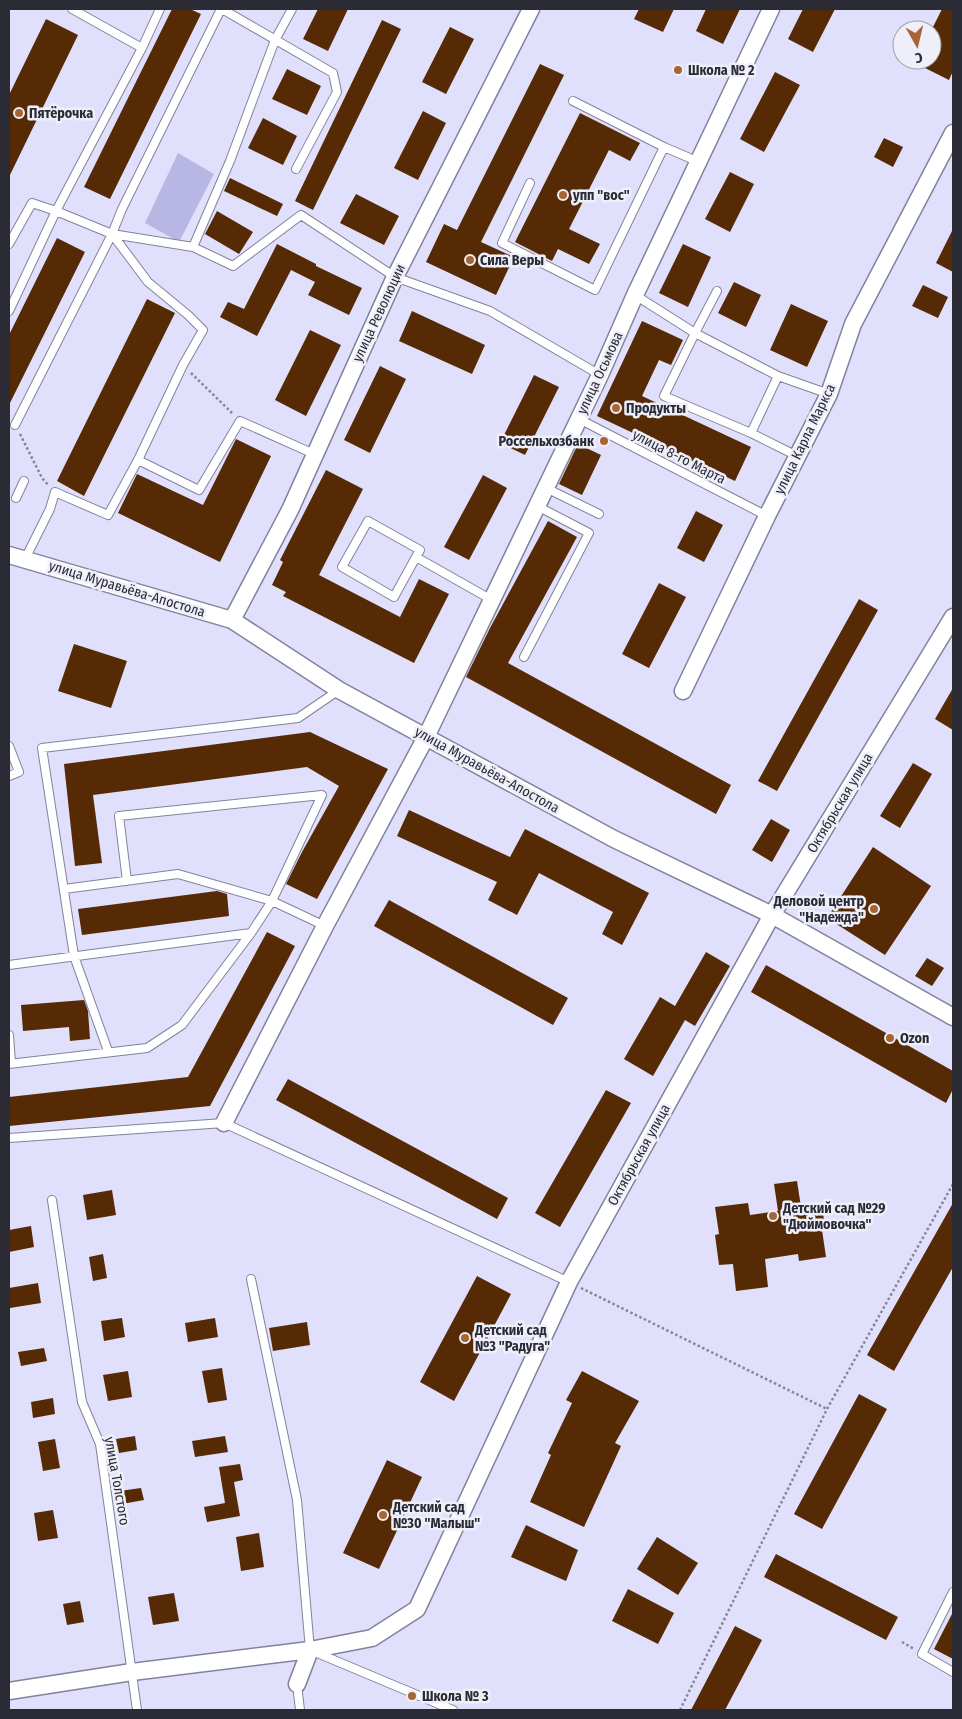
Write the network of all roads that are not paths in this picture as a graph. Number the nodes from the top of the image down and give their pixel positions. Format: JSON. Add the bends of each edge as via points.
{"nodes":[{"id":1,"x":72,"y":9,"type":"edge"},
{"id":2,"x":93,"y":9,"type":"edge"},
{"id":3,"x":160,"y":9,"type":"edge"},
{"id":4,"x":222,"y":9,"type":"edge"},
{"id":5,"x":292,"y":9,"type":"edge"},
{"id":6,"x":531,"y":9,"type":"edge"},
{"id":7,"x":771,"y":9,"type":"edge"},
{"id":8,"x":88,"y":18,"type":"junction"},
{"id":9,"x":275,"y":40,"type":"junction"},
{"id":10,"x":142,"y":48,"type":"junction"},
{"id":11,"x":573,"y":101,"type":"dead end"},
{"id":12,"x":953,"y":133,"type":"edge"},
{"id":13,"x":664,"y":147,"type":"junction"},
{"id":14,"x":699,"y":162,"type":"junction"},
{"id":15,"x":296,"y":169,"type":"dead end"},
{"id":16,"x":530,"y":182,"type":"dead end"},
{"id":17,"x":56,"y":211,"type":"junction"},
{"id":18,"x":112,"y":234,"type":"junction"},
{"id":19,"x":9,"y":244,"type":"edge"},
{"id":20,"x":193,"y":247,"type":"junction"},
{"id":21,"x":395,"y":276,"type":"junction"},
{"id":22,"x":717,"y":291,"type":"dead end"},
{"id":23,"x":635,"y":295,"type":"junction"},
{"id":24,"x":9,"y":311,"type":"edge"},
{"id":25,"x":695,"y":333,"type":"junction"},
{"id":26,"x":600,"y":375,"type":"junction"},
{"id":27,"x":778,"y":376,"type":"junction"},
{"id":28,"x":829,"y":394,"type":"junction"},
{"id":29,"x":579,"y":419,"type":"junction"},
{"id":30,"x":15,"y":425,"type":"road end"},
{"id":31,"x":751,"y":433,"type":"junction"},
{"id":32,"x":314,"y":454,"type":"junction"},
{"id":33,"x":797,"y":456,"type":"junction"},
{"id":34,"x":138,"y":460,"type":"junction"},
{"id":35,"x":24,"y":481,"type":"dead end"},
{"id":36,"x":546,"y":488,"type":"junction"},
{"id":37,"x":16,"y":498,"type":"dead end"},
{"id":38,"x":537,"y":506,"type":"junction"},
{"id":39,"x":599,"y":514,"type":"dead end"},
{"id":40,"x":767,"y":516,"type":"junction"},
{"id":41,"x":17,"y":557,"type":"edge"},
{"id":42,"x":416,"y":557,"type":"junction"},
{"id":43,"x":492,"y":600,"type":"junction"},
{"id":44,"x":953,"y":617,"type":"edge"},
{"id":45,"x":232,"y":620,"type":"junction"},
{"id":46,"x":524,"y":658,"type":"dead end"},
{"id":47,"x":339,"y":690,"type":"junction"},
{"id":48,"x":683,"y":691,"type":"dead end"},
{"id":49,"x":426,"y":737,"type":"junction"},
{"id":50,"x":9,"y":746,"type":"edge"},
{"id":51,"x":9,"y":776,"type":"edge"},
{"id":52,"x":127,"y":881,"type":"junction"},
{"id":53,"x":64,"y":889,"type":"junction"},
{"id":54,"x":272,"y":901,"type":"junction"},
{"id":55,"x":772,"y":914,"type":"junction"},
{"id":56,"x":325,"y":926,"type":"junction"},
{"id":57,"x":251,"y":933,"type":"junction"},
{"id":58,"x":74,"y":956,"type":"junction"},
{"id":59,"x":9,"y":964,"type":"edge"},
{"id":60,"x":953,"y":1017,"type":"edge"},
{"id":61,"x":9,"y":1035,"type":"edge"},
{"id":62,"x":108,"y":1051,"type":"junction"},
{"id":63,"x":10,"y":1064,"type":"edge"},
{"id":64,"x":224,"y":1124,"type":"junction"},
{"id":65,"x":9,"y":1138,"type":"edge"},
{"id":66,"x":52,"y":1200,"type":"dead end"},
{"id":67,"x":250,"y":1278,"type":"dead end"},
{"id":68,"x":569,"y":1282,"type":"junction"},
{"id":69,"x":953,"y":1592,"type":"edge"},
{"id":70,"x":310,"y":1650,"type":"junction"},
{"id":71,"x":132,"y":1672,"type":"junction"},
{"id":72,"x":953,"y":1672,"type":"edge"},
{"id":73,"x":297,"y":1684,"type":"joint"},
{"id":74,"x":9,"y":1691,"type":"edge"},
{"id":75,"x":137,"y":1710,"type":"edge"},
{"id":76,"x":300,"y":1710,"type":"edge"},
{"id":77,"x":453,"y":1710,"type":"edge"}],
"edges":[{"from":1,"to":8,"type":"lane"},
{"from":2,"to":8,"type":"lane"},
{"from":3,"to":10,"type":"lane"},
{"from":4,"to":9,"type":"lane"},
{"from":4,"to":18,"type":"lane"},
{"from":5,"to":9,"type":"lane"},
{"from":6,"to":21,"type":"street","name":"улица Революции"},
{"from":7,"to":14,"type":"street","name":"улица Осьмова"},
{"from":8,"to":10,"type":"lane"},
{"from":9,"to":15,"type":"lane","via":[[333,73],[337,92]]},
{"from":9,"to":20,"type":"lane","via":[[230,161]]},
{"from":10,"to":17,"type":"lane"},
{"from":11,"to":13,"type":"lane"},
{"from":12,"to":28,"type":"street","name":"улица Карла Маркса","via":[[854,324]]},
{"from":13,"to":14,"type":"lane"},
{"from":13,"to":16,"type":"lane","via":[[595,290],[502,243]]},
{"from":14,"to":23,"type":"street","name":"улица Осьмова"},
{"from":17,"to":18,"type":"lane"},
{"from":17,"to":19,"type":"lane","via":[[32,203]]},
{"from":17,"to":24,"type":"lane"},
{"from":18,"to":20,"type":"lane"},
{"from":18,"to":30,"type":"lane"},
{"from":18,"to":34,"type":"lane","via":[[148,282],[203,330]]},
{"from":20,"to":21,"type":"lane","via":[[233,266],[301,215]]},
{"from":21,"to":26,"type":"lane","via":[[490,311]]},
{"from":21,"to":32,"type":"street","name":"улица Революции"},
{"from":22,"to":25,"type":"lane"},
{"from":23,"to":25,"type":"lane"},
{"from":23,"to":26,"type":"street","name":"улица Осьмова"},
{"from":25,"to":27,"type":"lane"},
{"from":25,"to":31,"type":"lane","via":[[664,396]]},
{"from":26,"to":29,"type":"street","name":"улица Осьмова"},
{"from":27,"to":28,"type":"lane"},
{"from":27,"to":31,"type":"lane"},
{"from":28,"to":33,"type":"street","name":"улица Карла Маркса"},
{"from":29,"to":36,"type":"street","name":"улица Осьмова"},
{"from":29,"to":40,"type":"lane","name":"улица 8-го Марта"},
{"from":31,"to":33,"type":"lane"},
{"from":32,"to":34,"type":"lane","via":[[240,421],[199,490]]},
{"from":32,"to":45,"type":"street","name":"улица Революции","via":[[290,510]]},
{"from":33,"to":40,"type":"street","name":"улица Карла Маркса"},
{"from":34,"to":41,"type":"lane","via":[[108,515],[55,492],[50,509]]},
{"from":35,"to":37,"type":"lane"},
{"from":36,"to":38,"type":"street","name":"улица Осьмова"},
{"from":36,"to":39,"type":"lane"},
{"from":38,"to":43,"type":"street","name":"улица Осьмова"},
{"from":38,"to":46,"type":"lane","via":[[589,533]]},
{"from":40,"to":48,"type":"street","name":"улица Карла Маркса"},
{"from":41,"to":45,"type":"street","name":"улица Муравьёва-Апостола"},
{"from":42,"to":42,"type":"lane","via":[[394,596],[342,567],[368,520],[420,550]]},
{"from":42,"to":43,"type":"lane"},
{"from":43,"to":49,"type":"street","name":"улица Осьмова"},
{"from":44,"to":55,"type":"street","name":"Октябрьская улица"},
{"from":45,"to":47,"type":"street","name":"улица Муравьёва-Апостола"},
{"from":47,"to":49,"type":"street","name":"улица Муравьёва-Апостола"},
{"from":47,"to":53,"type":"lane","via":[[298,718],[42,748]]},
{"from":49,"to":55,"type":"street","name":"улица Муравьёва-Апостола","via":[[614,839]]},
{"from":49,"to":56,"type":"street","name":"улица Осьмова"},
{"from":50,"to":51,"type":"lane","via":[[19,772]]},
{"from":52,"to":53,"type":"lane"},
{"from":52,"to":54,"type":"lane","via":[[178,874]]},
{"from":52,"to":54,"type":"lane","via":[[119,816],[322,795]]},
{"from":53,"to":58,"type":"lane"},
{"from":54,"to":56,"type":"lane"},
{"from":54,"to":57,"type":"lane"},
{"from":55,"to":60,"type":"street","name":"улица Муравьёва-Апостола"},
{"from":55,"to":68,"type":"street","name":"Октябрьская улица"},
{"from":56,"to":64,"type":"street","name":"улица Осьмова"},
{"from":57,"to":58,"type":"lane"},
{"from":57,"to":62,"type":"lane","via":[[182,1025],[147,1048]]},
{"from":58,"to":59,"type":"lane"},
{"from":58,"to":62,"type":"lane"},
{"from":61,"to":63,"type":"lane"},
{"from":62,"to":63,"type":"lane"},
{"from":64,"to":65,"type":"lane"},
{"from":64,"to":68,"type":"lane"},
{"from":66,"to":71,"type":"lane","name":"улица Толстого","via":[[82,1402],[100,1444]]},
{"from":67,"to":70,"type":"lane","via":[[297,1500]]},
{"from":68,"to":70,"type":"street","name":"Октябрьская улица","via":[[417,1609],[372,1638]]},
{"from":69,"to":72,"type":"lane","via":[[922,1654]]},
{"from":70,"to":71,"type":"street","name":"Октябрьская улица"},
{"from":70,"to":73,"type":"street"},
{"from":70,"to":77,"type":"lane"},
{"from":71,"to":74,"type":"street","name":"Октябрьская улица"},
{"from":71,"to":75,"type":"lane","name":"улица Толстого"},
{"from":73,"to":76,"type":"lane"}]}
